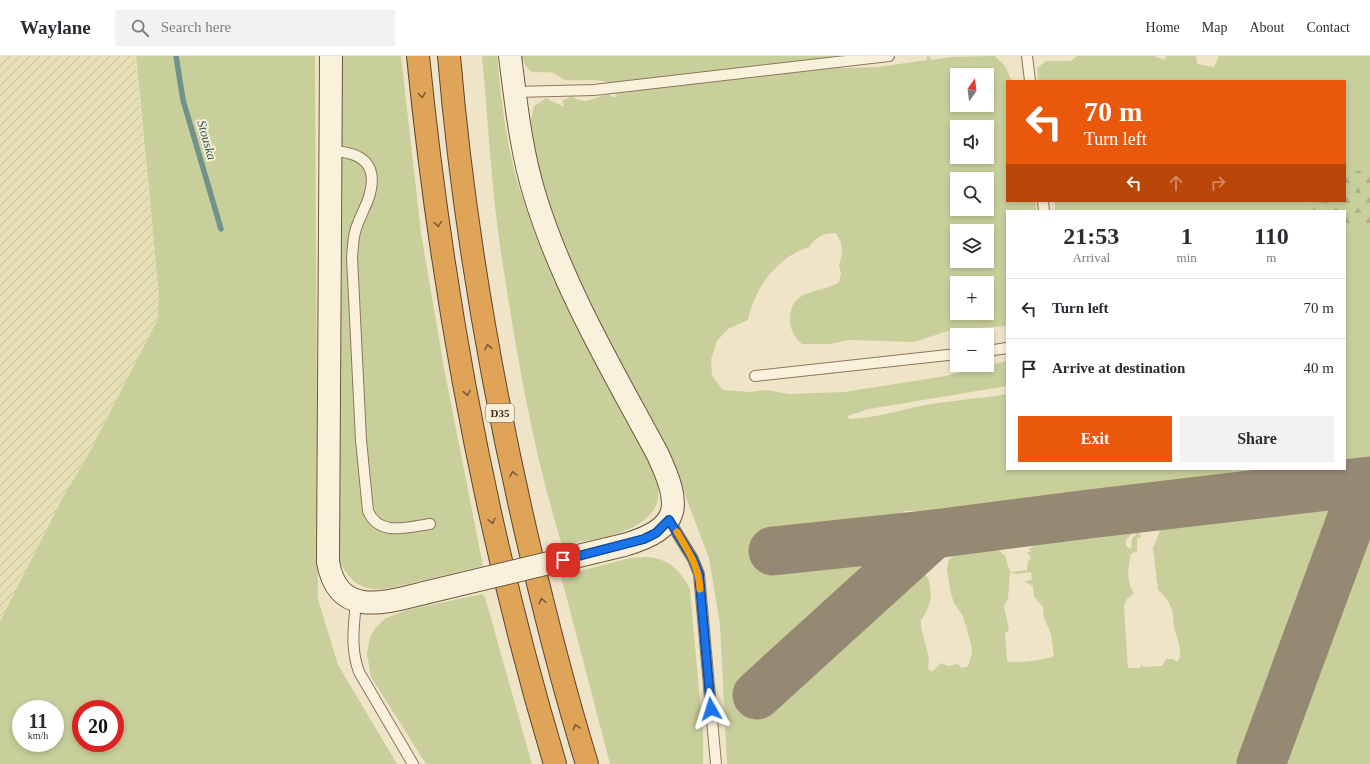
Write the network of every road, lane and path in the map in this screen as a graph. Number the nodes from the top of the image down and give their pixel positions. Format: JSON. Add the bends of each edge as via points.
{"nodes":[{"id":1,"x":331,"y":56,"type":"edge"},
{"id":2,"x":418,"y":56,"type":"edge"},
{"id":3,"x":449,"y":56,"type":"edge"},
{"id":4,"x":510,"y":56,"type":"edge"},
{"id":5,"x":889,"y":56,"type":"edge"},
{"id":6,"x":1027,"y":56,"type":"edge"},
{"id":7,"x":1030,"y":80,"type":"edge"},
{"id":8,"x":515,"y":92,"type":"junction"},
{"id":9,"x":331,"y":151,"type":"junction"},
{"id":10,"x":1006,"y":348,"type":"edge"},
{"id":11,"x":994,"y":350,"type":"edge"},
{"id":12,"x":950,"y":355,"type":"edge"},
{"id":13,"x":755,"y":376,"type":"dead end"},
{"id":14,"x":669,"y":520,"type":"junction"},
{"id":15,"x":430,"y":524,"type":"dead end"},
{"id":16,"x":356,"y":601,"type":"junction"},
{"id":17,"x":413,"y":764,"type":"edge"},
{"id":18,"x":556,"y":764,"type":"edge"},
{"id":19,"x":587,"y":764,"type":"edge"},
{"id":20,"x":716,"y":764,"type":"edge"}],
"edges":[{"from":1,"to":9,"type":"main road"},
{"from":2,"to":18,"type":"highway","number":"D35","one_way":true,"via":[[443,258],[488,502],[518,632]]},
{"from":19,"to":3,"type":"highway","number":"D35","one_way":true,"via":[[548,623],[499,408],[475,270]]},
{"from":4,"to":8,"type":"main road"},
{"from":5,"to":8,"type":"lane","via":[[594,90]]},
{"from":6,"to":7,"type":"lane"},
{"from":8,"to":14,"type":"main road","via":[[527,165],[555,252],[668,478],[674,501]]},
{"from":9,"to":15,"type":"lane","via":[[355,154],[368,164],[372,177],[369,197],[355,231],[352,257],[361,440],[368,511],[371,518],[389,529]]},
{"from":9,"to":16,"type":"main road","via":[[327,557],[331,576],[337,587],[345,596]]},
{"from":10,"to":11,"type":"lane"},
{"from":12,"to":13,"type":"lane"},
{"from":14,"to":16,"type":"main road","bridge":true,"via":[[656,533],[624,545],[384,602]]},
{"from":14,"to":20,"type":"lane","via":[[693,559],[699,574]]},
{"from":16,"to":17,"type":"lane","via":[[353,638],[354,657],[359,672]]}]}
